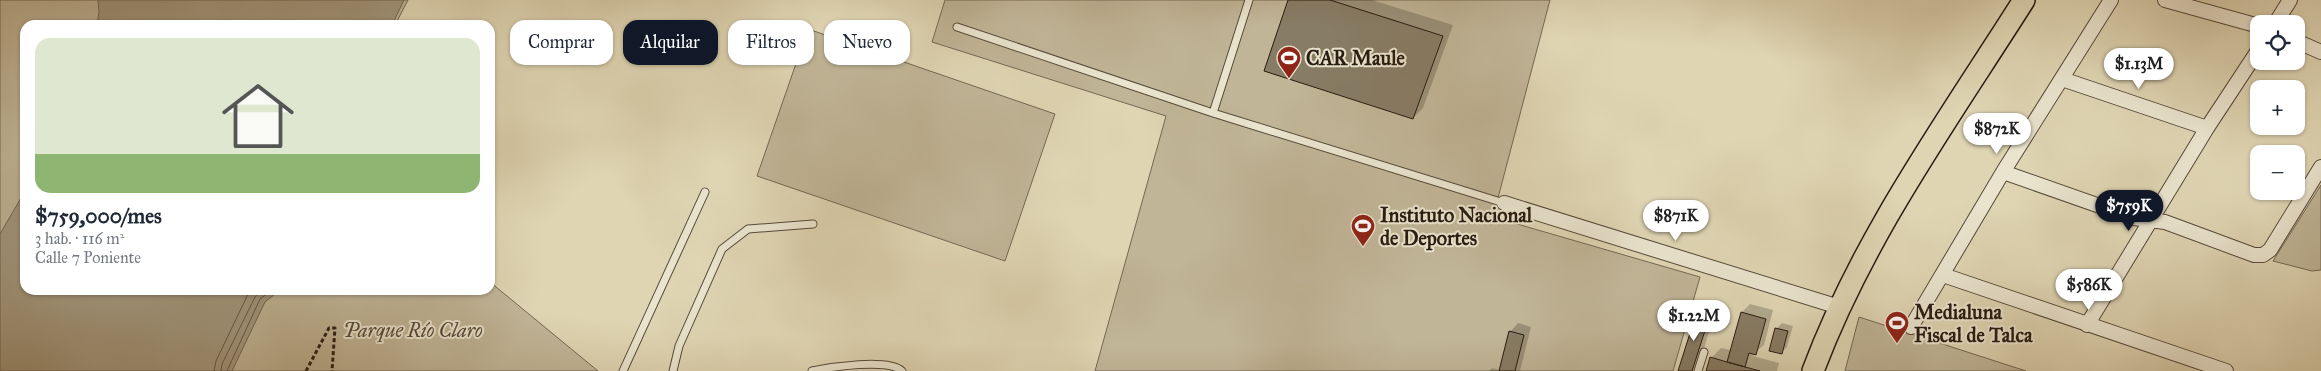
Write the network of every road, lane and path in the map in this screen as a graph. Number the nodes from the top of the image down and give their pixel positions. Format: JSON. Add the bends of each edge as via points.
{"nodes":[{"id":1,"x":1249,"y":0,"type":"edge"},
{"id":2,"x":2024,"y":0,"type":"edge"},
{"id":3,"x":2111,"y":0,"type":"edge"},
{"id":4,"x":2166,"y":0,"type":"edge"},
{"id":5,"x":2290,"y":0,"type":"edge"},
{"id":6,"x":2281,"y":15,"type":"edge"},
{"id":7,"x":2250,"y":23,"type":"edge"},
{"id":8,"x":957,"y":27,"type":"dead end"},
{"id":9,"x":2305,"y":45,"type":"edge"},
{"id":10,"x":2321,"y":52,"type":"edge"},
{"id":11,"x":2250,"y":63,"type":"edge"},
{"id":12,"x":2062,"y":78,"type":"junction"},
{"id":13,"x":1212,"y":113,"type":"junction"},
{"id":14,"x":2207,"y":128,"type":"junction"},
{"id":15,"x":2321,"y":167,"type":"edge"},
{"id":16,"x":2003,"y":172,"type":"junction"},
{"id":17,"x":705,"y":192,"type":"dead end"},
{"id":18,"x":1504,"y":203,"type":"joint"},
{"id":19,"x":2151,"y":220,"type":"junction"},
{"id":20,"x":813,"y":224,"type":"dead end"},
{"id":21,"x":1943,"y":275,"type":"junction"},
{"id":22,"x":1839,"y":307,"type":"junction"},
{"id":23,"x":2087,"y":326,"type":"junction"},
{"id":24,"x":1911,"y":327,"type":"dead end"},
{"id":25,"x":1704,"y":352,"type":"dead end"},
{"id":26,"x":306,"y":371,"type":"edge"},
{"id":27,"x":332,"y":371,"type":"edge"},
{"id":28,"x":623,"y":371,"type":"edge"},
{"id":29,"x":673,"y":371,"type":"edge"},
{"id":30,"x":812,"y":371,"type":"edge"},
{"id":31,"x":902,"y":371,"type":"edge"},
{"id":32,"x":1698,"y":371,"type":"edge"},
{"id":33,"x":1813,"y":371,"type":"edge"},
{"id":34,"x":2226,"y":371,"type":"edge"}],
"edges":[{"from":1,"to":13,"type":"lane"},
{"from":2,"to":22,"type":"main road","via":[[1868,249]]},
{"from":3,"to":12,"type":"street"},
{"from":4,"to":7,"type":"street"},
{"from":5,"to":6,"type":"street"},
{"from":8,"to":13,"type":"lane"},
{"from":9,"to":10,"type":"street"},
{"from":11,"to":14,"type":"street"},
{"from":12,"to":14,"type":"street"},
{"from":12,"to":16,"type":"street"},
{"from":13,"to":18,"type":"lane"},
{"from":14,"to":19,"type":"street"},
{"from":15,"to":19,"type":"street","via":[[2270,250],[2263,255],[2254,255],[2165,222]]},
{"from":16,"to":19,"type":"street","via":[[2134,218]]},
{"from":16,"to":21,"type":"street"},
{"from":17,"to":28,"type":"lane"},
{"from":18,"to":22,"type":"street"},
{"from":19,"to":23,"type":"street"},
{"from":20,"to":29,"type":"lane","via":[[748,229],[722,249],[679,346]]},
{"from":21,"to":23,"type":"street"},
{"from":21,"to":24,"type":"street"},
{"from":22,"to":33,"type":"main road"},
{"from":23,"to":34,"type":"street"},
{"from":25,"to":32,"type":"lane"},
{"from":26,"to":27,"type":"path","via":[[328,328],[335,328]]},
{"from":30,"to":31,"type":"lane","via":[[836,366],[882,365]]}]}
